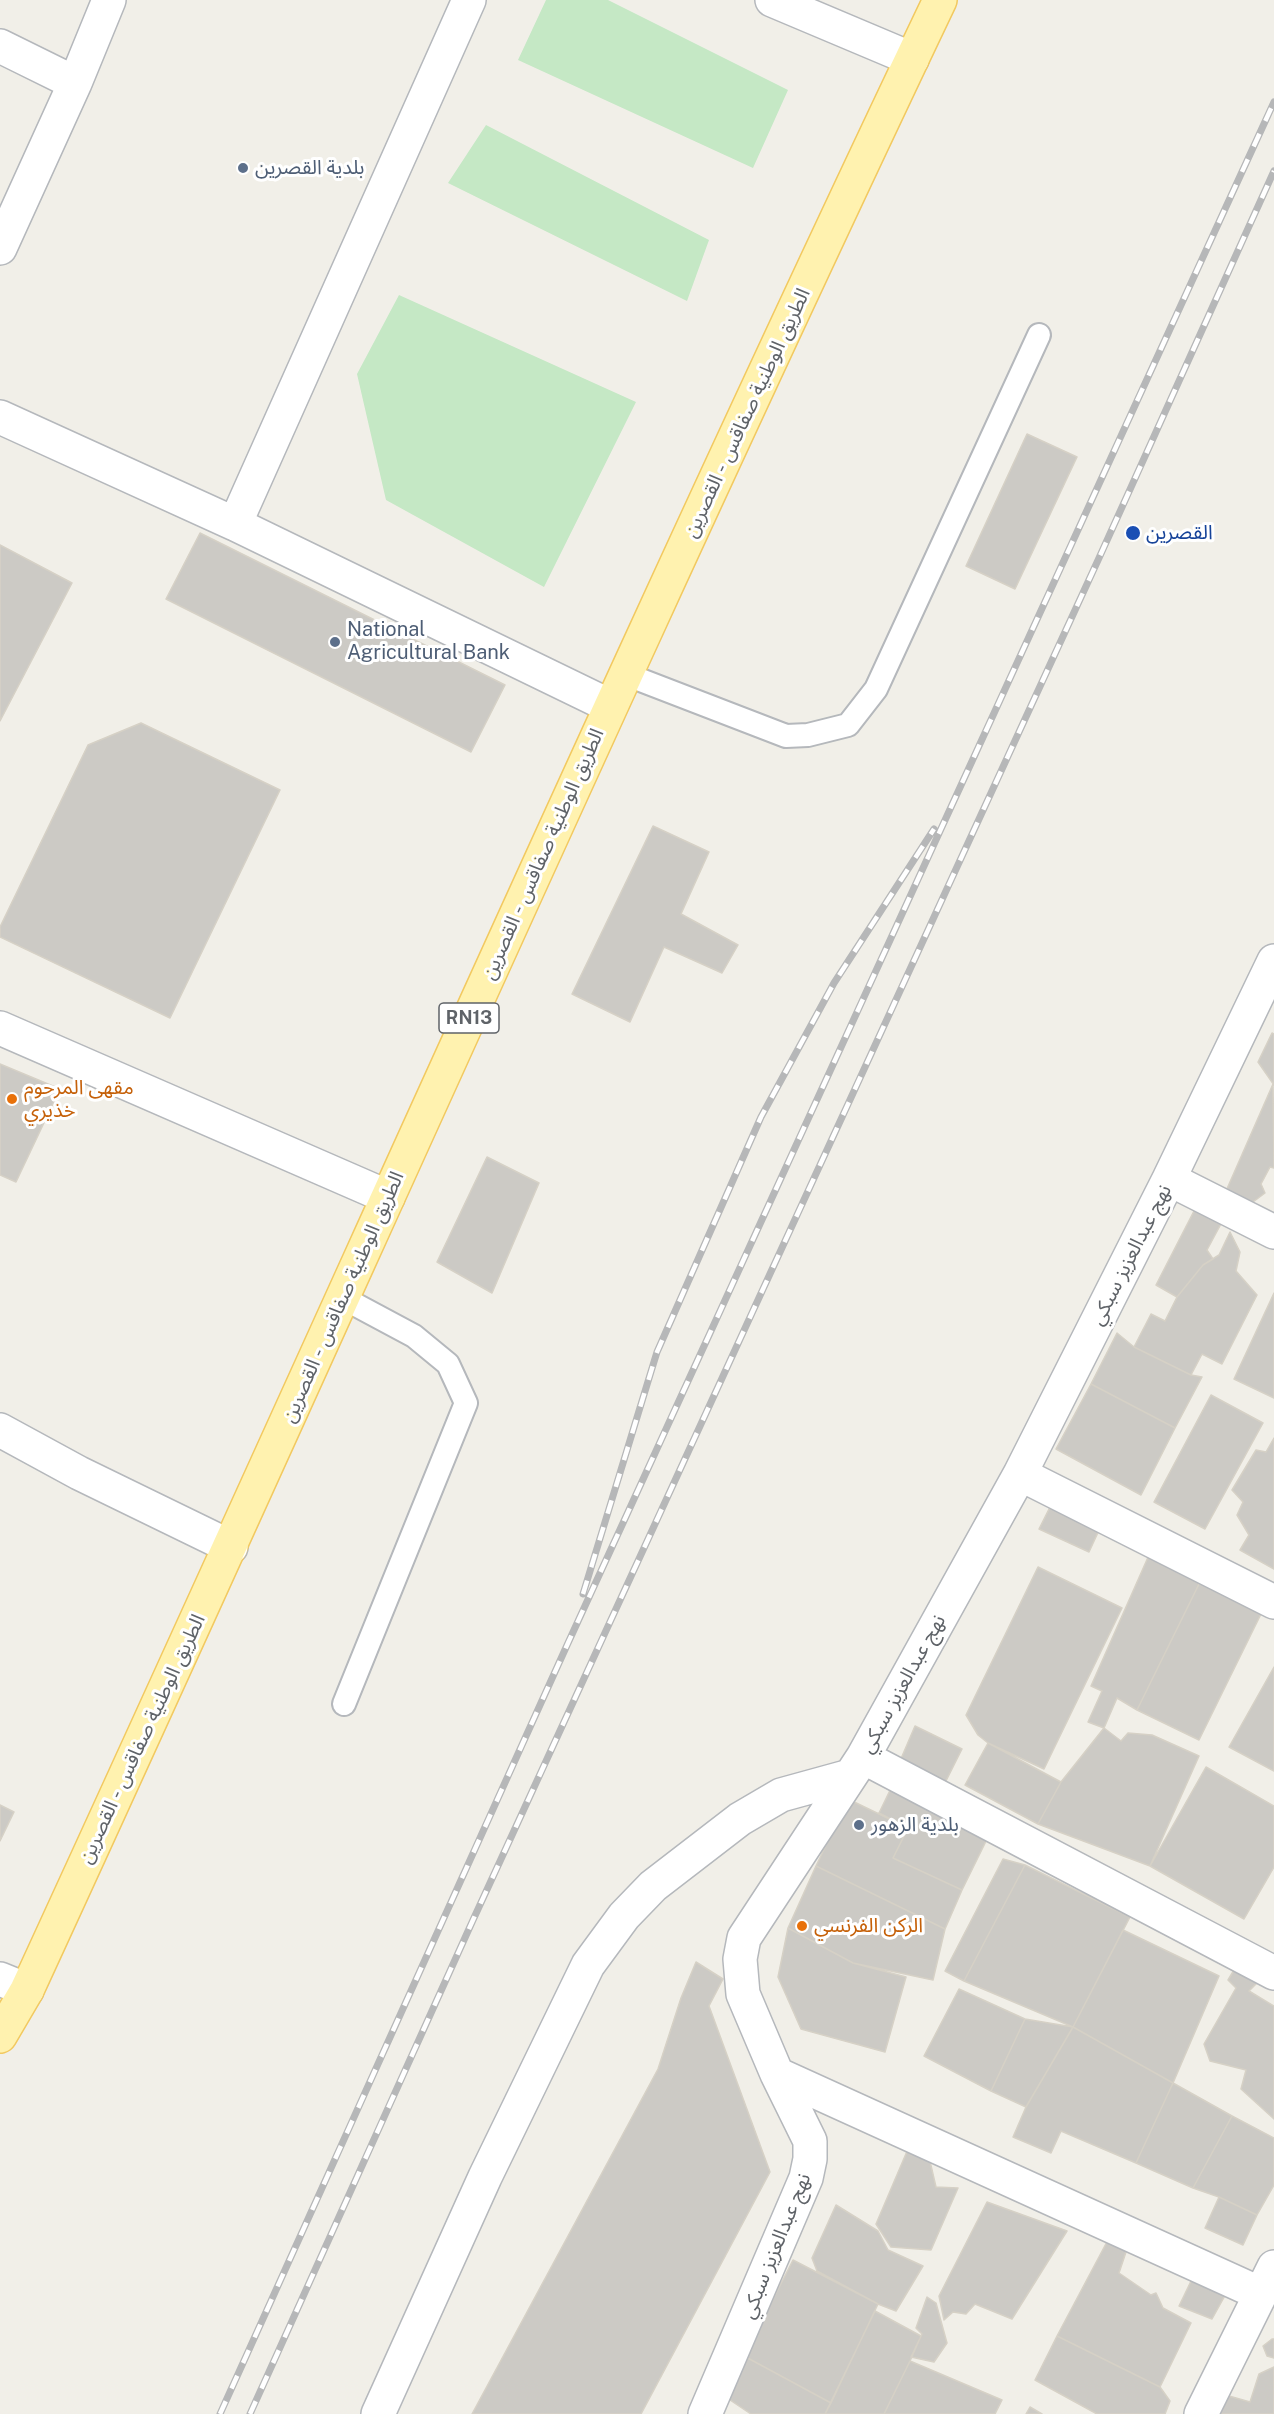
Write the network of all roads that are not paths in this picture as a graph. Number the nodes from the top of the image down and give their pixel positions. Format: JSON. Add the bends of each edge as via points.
{"nodes":[{"id":1,"x":109,"y":0,"type":"edge"},
{"id":2,"x":469,"y":0,"type":"edge"},
{"id":3,"x":772,"y":0,"type":"edge"},
{"id":4,"x":940,"y":0,"type":"edge"},
{"id":5,"x":0,"y":46,"type":"edge"},
{"id":6,"x":912,"y":59,"type":"junction"},
{"id":7,"x":75,"y":83,"type":"junction"},
{"id":8,"x":0,"y":248,"type":"edge"},
{"id":9,"x":1039,"y":335,"type":"dead end"},
{"id":10,"x":0,"y":417,"type":"edge"},
{"id":11,"x":235,"y":524,"type":"junction"},
{"id":12,"x":625,"y":674,"type":"junction"},
{"id":13,"x":610,"y":706,"type":"junction"},
{"id":14,"x":1274,"y":961,"type":"edge"},
{"id":15,"x":0,"y":1028,"type":"edge"},
{"id":16,"x":1169,"y":1179,"type":"junction"},
{"id":17,"x":388,"y":1197,"type":"junction"},
{"id":18,"x":1274,"y":1232,"type":"edge"},
{"id":19,"x":343,"y":1298,"type":"junction"},
{"id":20,"x":0,"y":1430,"type":"edge"},
{"id":21,"x":1020,"y":1474,"type":"junction"},
{"id":22,"x":231,"y":1547,"type":"junction"},
{"id":23,"x":1274,"y":1602,"type":"edge"},
{"id":24,"x":344,"y":1704,"type":"dead end"},
{"id":25,"x":856,"y":1766,"type":"junction"},
{"id":26,"x":1274,"y":1973,"type":"edge"},
{"id":27,"x":13,"y":1985,"type":"edge"},
{"id":28,"x":0,"y":2036,"type":"edge"},
{"id":29,"x":777,"y":2074,"type":"junction"},
{"id":30,"x":1267,"y":2280,"type":"edge"},
{"id":31,"x":378,"y":2414,"type":"edge"},
{"id":32,"x":705,"y":2414,"type":"edge"},
{"id":33,"x":1201,"y":2414,"type":"edge"}],
"edges":[{"from":1,"to":7,"type":"street"},
{"from":2,"to":11,"type":"street"},
{"from":3,"to":6,"type":"street"},
{"from":4,"to":6,"type":"main road","name":"الطريق الوطنية صفاقس - القصرين","number":"RN13"},
{"from":5,"to":7,"type":"street"},
{"from":6,"to":12,"type":"main road","name":"الطريق الوطنية صفاقس - القصرين","number":"RN13"},
{"from":7,"to":8,"type":"street"},
{"from":9,"to":12,"type":"lane","via":[[876,689],[848,725],[786,736]]},
{"from":10,"to":11,"type":"street"},
{"from":11,"to":13,"type":"street"},
{"from":12,"to":13,"type":"main road","name":"الطريق الوطنية صفاقس - القصرين","number":"RN13"},
{"from":13,"to":17,"type":"main road","name":"الطريق الوطنية صفاقس - القصرين","number":"RN13"},
{"from":14,"to":16,"type":"street","name":"نهج عبدالعزيز سبكي"},
{"from":15,"to":17,"type":"street"},
{"from":16,"to":18,"type":"street"},
{"from":16,"to":21,"type":"street","name":"نهج عبدالعزيز سبكي"},
{"from":17,"to":19,"type":"main road","name":"الطريق الوطنية صفاقس - القصرين","number":"RN13"},
{"from":19,"to":22,"type":"main road","name":"الطريق الوطنية صفاقس - القصرين","number":"RN13"},
{"from":19,"to":24,"type":"lane","via":[[414,1336],[448,1364],[466,1403]]},
{"from":20,"to":22,"type":"street"},
{"from":21,"to":23,"type":"street"},
{"from":21,"to":25,"type":"street","name":"نهج عبدالعزيز سبكي"},
{"from":22,"to":27,"type":"main road","name":"الطريق الوطنية صفاقس - القصرين","number":"RN13"},
{"from":25,"to":26,"type":"street"},
{"from":25,"to":29,"type":"street","name":"نهج عبدالعزيز سبكي","via":[[744,1938],[740,1959],[743,1994]]},
{"from":25,"to":31,"type":"street","via":[[781,1796],[740,1819],[653,1886],[605,1940],[588,1965],[485,2177]]},
{"from":27,"to":28,"type":"main road","name":"الطريق الوطنية صفاقس - القصرين","number":"RN13"},
{"from":29,"to":30,"type":"street"},
{"from":29,"to":32,"type":"street","name":"نهج عبدالعزيز سبكي","via":[[810,2141],[806,2178]]},
{"from":30,"to":33,"type":"street"}]}
